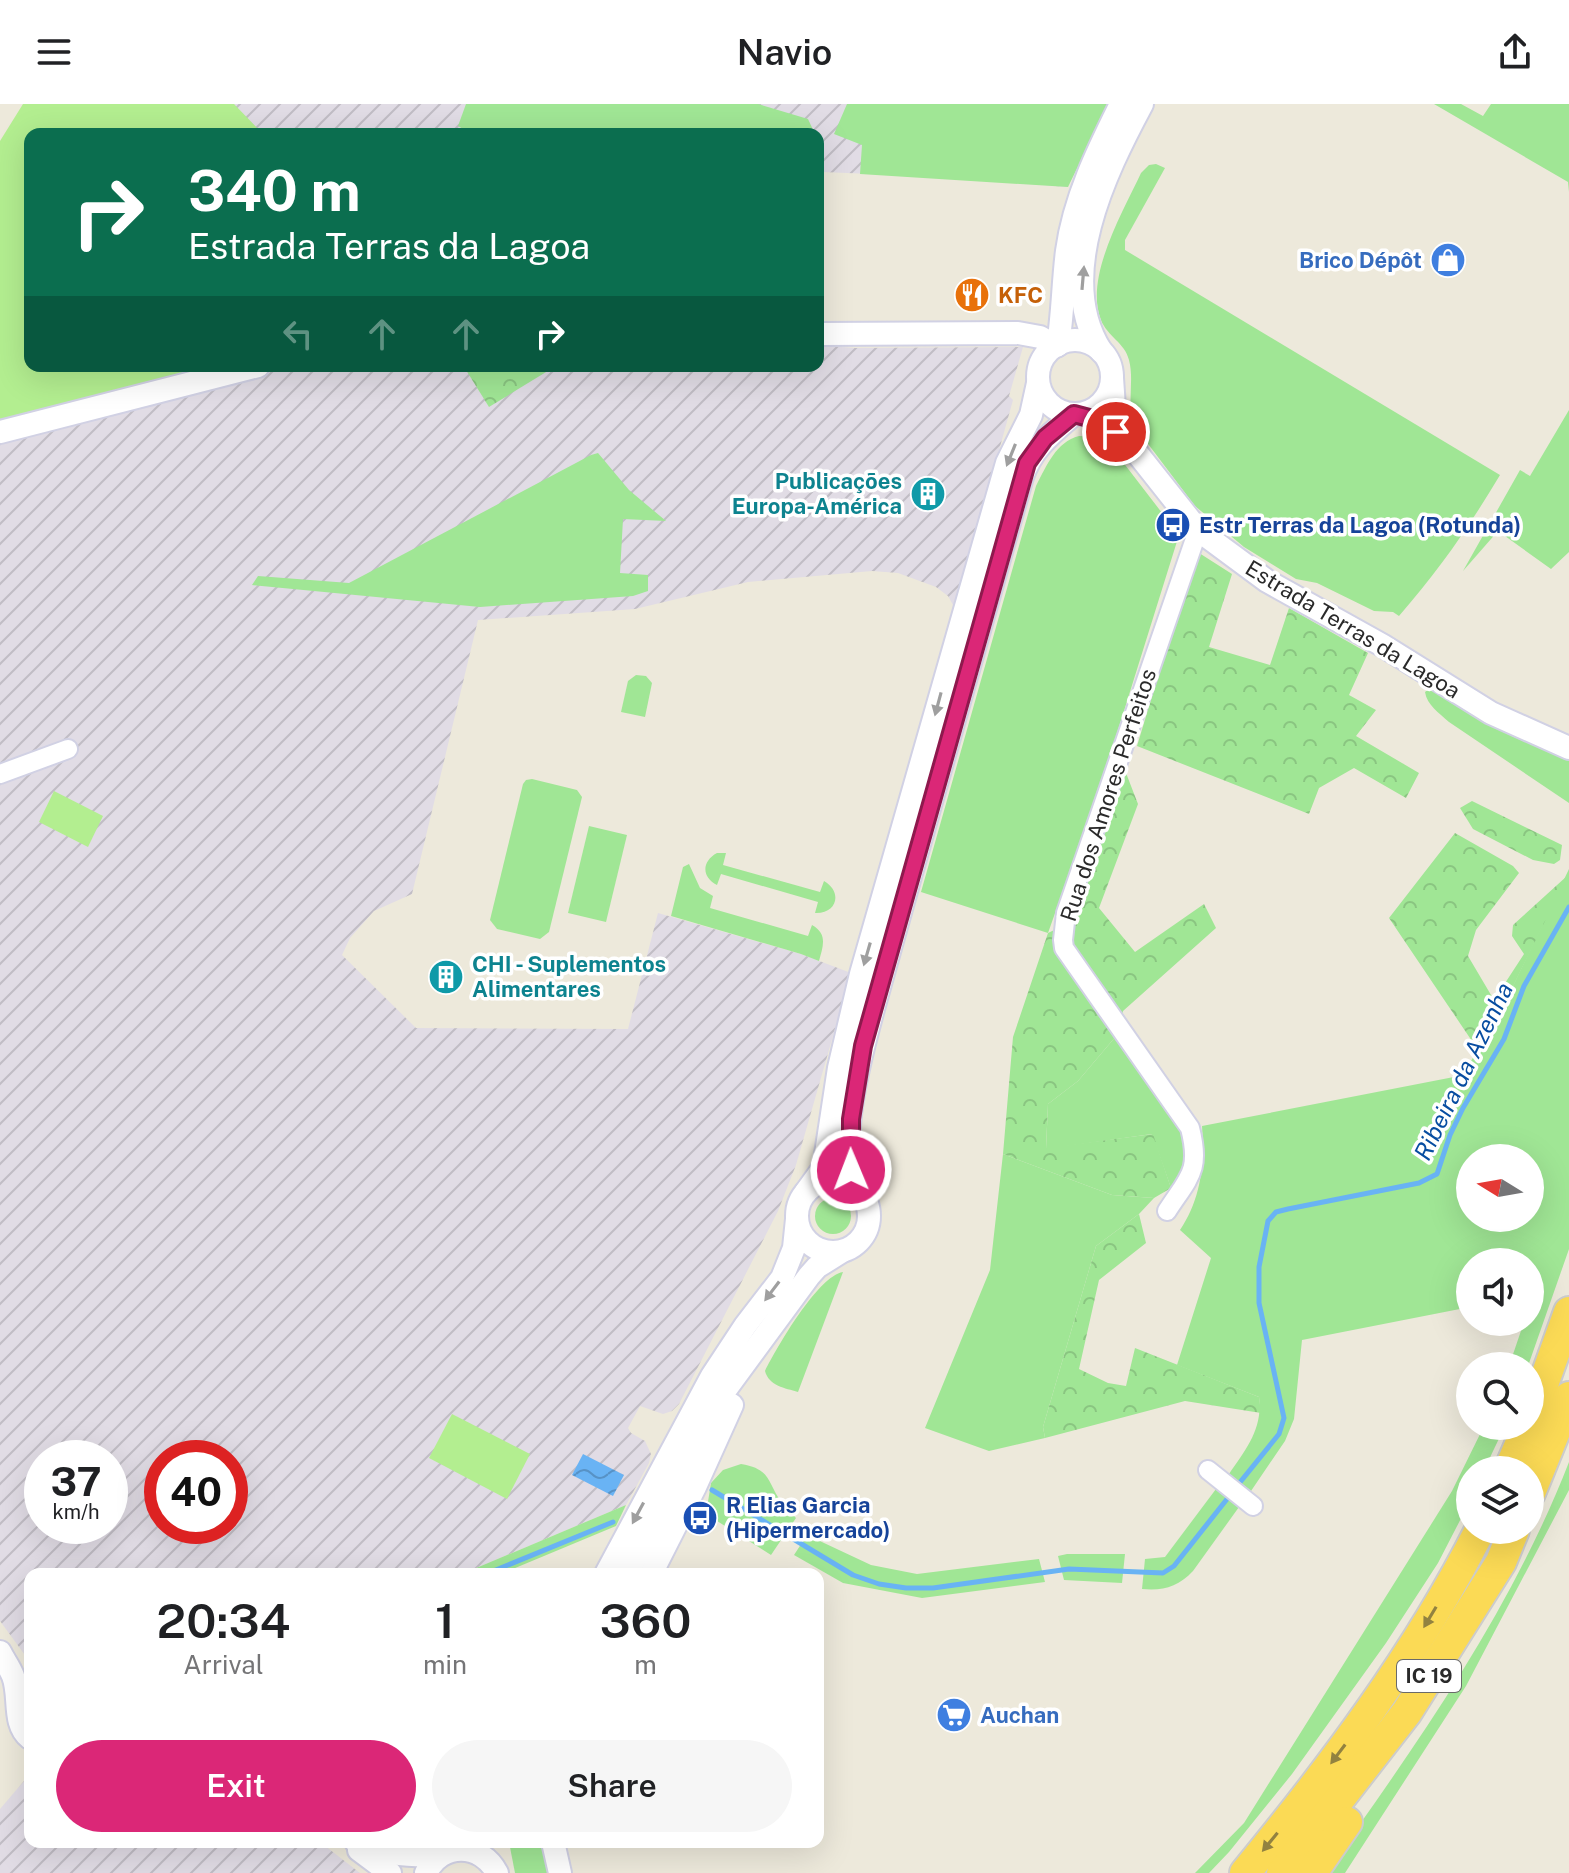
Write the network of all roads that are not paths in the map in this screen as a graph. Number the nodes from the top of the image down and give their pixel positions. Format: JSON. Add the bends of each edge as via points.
{"nodes":[{"id":1,"x":1121,"y":104,"type":"edge"},
{"id":2,"x":1142,"y":104,"type":"edge"},
{"id":3,"x":1064,"y":295,"type":"junction"},
{"id":4,"x":1023,"y":333,"type":"junction"},
{"id":5,"x":824,"y":334,"type":"edge"},
{"id":6,"x":1057,"y":345,"type":"junction"},
{"id":7,"x":1101,"y":351,"type":"junction"},
{"id":8,"x":235,"y":372,"type":"edge"},
{"id":9,"x":1040,"y":373,"type":"junction"},
{"id":10,"x":1112,"y":378,"type":"junction"},
{"id":11,"x":1076,"y":414,"type":"junction"},
{"id":12,"x":0,"y":432,"type":"edge"},
{"id":13,"x":1129,"y":443,"type":"junction"},
{"id":14,"x":1198,"y":530,"type":"junction"},
{"id":15,"x":1569,"y":748,"type":"edge"},
{"id":16,"x":68,"y":749,"type":"dead end"},
{"id":17,"x":0,"y":774,"type":"edge"},
{"id":18,"x":806,"y":1192,"type":"junction"},
{"id":19,"x":861,"y":1193,"type":"junction"},
{"id":20,"x":1167,"y":1211,"type":"dead end"},
{"id":21,"x":797,"y":1219,"type":"junction"},
{"id":22,"x":841,"y":1252,"type":"junction"},
{"id":23,"x":1569,"y":1312,"type":"edge"},
{"id":24,"x":771,"y":1326,"type":"junction"},
{"id":25,"x":1544,"y":1382,"type":"edge"},
{"id":26,"x":1569,"y":1397,"type":"edge"},
{"id":27,"x":1544,"y":1459,"type":"edge"},
{"id":28,"x":1212,"y":1474,"type":"dead end"},
{"id":29,"x":1253,"y":1506,"type":"dead end"},
{"id":30,"x":1472,"y":1544,"type":"edge"},
{"id":31,"x":1508,"y":1544,"type":"edge"},
{"id":32,"x":1501,"y":1562,"type":"junction"},
{"id":33,"x":609,"y":1568,"type":"edge"},
{"id":34,"x":630,"y":1568,"type":"edge"},
{"id":35,"x":654,"y":1568,"type":"edge"},
{"id":36,"x":0,"y":1652,"type":"edge"},
{"id":37,"x":22,"y":1683,"type":"edge"},
{"id":38,"x":356,"y":1848,"type":"edge"},
{"id":39,"x":377,"y":1848,"type":"edge"},
{"id":40,"x":451,"y":1848,"type":"edge"},
{"id":41,"x":496,"y":1848,"type":"edge"},
{"id":42,"x":554,"y":1848,"type":"edge"},
{"id":43,"x":496,"y":1871,"type":"edge"},
{"id":44,"x":390,"y":1873,"type":"edge"},
{"id":45,"x":426,"y":1873,"type":"edge"},
{"id":46,"x":560,"y":1873,"type":"edge"},
{"id":47,"x":1245,"y":1873,"type":"edge"},
{"id":48,"x":1282,"y":1873,"type":"edge"},
{"id":49,"x":1312,"y":1873,"type":"edge"}],
"edges":[{"from":1,"to":3,"type":"street","via":[[1077,206]]},
{"from":7,"to":2,"type":"street","one_way":true,"via":[[1088,327],[1082,296],[1089,233],[1114,157]]},
{"from":3,"to":4,"type":"street","via":[[1055,317]]},
{"from":3,"to":6,"type":"street"},
{"from":4,"to":5,"type":"street"},
{"from":4,"to":6,"type":"street"},
{"from":4,"to":9,"type":"street","via":[[1034,346]]},
{"from":6,"to":7,"type":"street","via":[[1077,340]]},
{"from":6,"to":9,"type":"street","via":[[1046,354]]},
{"from":7,"to":10,"type":"street"},
{"from":8,"to":12,"type":"street"},
{"from":9,"to":11,"type":"street","via":[[1041,392],[1054,408]]},
{"from":9,"to":18,"type":"street","one_way":true,"via":[[1031,415],[1007,463],[861,974],[824,1167]]},
{"from":10,"to":11,"type":"street","via":[[1100,405]]},
{"from":10,"to":13,"type":"street","name":"Estrada Terras da Lagoa","via":[[1114,407]]},
{"from":11,"to":13,"type":"street","name":"Estrada Terras da Lagoa","via":[[1104,422]]},
{"from":11,"to":19,"type":"street","via":[[1045,438],[1022,477],[881,980],[851,1119],[851,1170]]},
{"from":13,"to":14,"type":"street","name":"Estrada Terras da Lagoa"},
{"from":14,"to":15,"type":"street","name":"Estrada Terras da Lagoa","via":[[1267,581],[1491,713]]},
{"from":14,"to":20,"type":"street","name":"Rua dos Amores Perfeitos","via":[[1066,913],[1063,940],[1190,1128],[1197,1152],[1192,1173]]},
{"from":16,"to":17,"type":"street"},
{"from":18,"to":19,"type":"street","via":[[833,1180]]},
{"from":18,"to":21,"type":"street"},
{"from":19,"to":22,"type":"street","via":[[869,1213],[866,1232]]},
{"from":21,"to":22,"type":"street","via":[[811,1246]]},
{"from":21,"to":33,"type":"street","one_way":true,"via":[[794,1248],[782,1278],[712,1376]]},
{"from":22,"to":24,"type":"street","via":[[817,1267]]},
{"from":23,"to":25,"type":"highway"},
{"from":24,"to":34,"type":"street","via":[[726,1389]]},
{"from":24,"to":35,"type":"street","via":[[760,1359],[732,1405]]},
{"from":26,"to":27,"type":"highway"},
{"from":28,"to":29,"type":"street"},
{"from":30,"to":47,"type":"highway","number":"IC 19","one_way":true,"via":[[1381,1697]]},
{"from":31,"to":32,"type":"highway","number":"IC 19"},
{"from":32,"to":48,"type":"highway","number":"IC 19","via":[[1407,1712]]},
{"from":32,"to":49,"type":"highway","via":[[1425,1705]]},
{"from":36,"to":37,"type":"street"},
{"from":38,"to":44,"type":"street"},
{"from":39,"to":40,"type":"street","via":[[421,1857]]},
{"from":40,"to":43,"type":"street","via":[[479,1853]]},
{"from":40,"to":45,"type":"street"},
{"from":41,"to":43,"type":"street"},
{"from":42,"to":46,"type":"street"}]}
